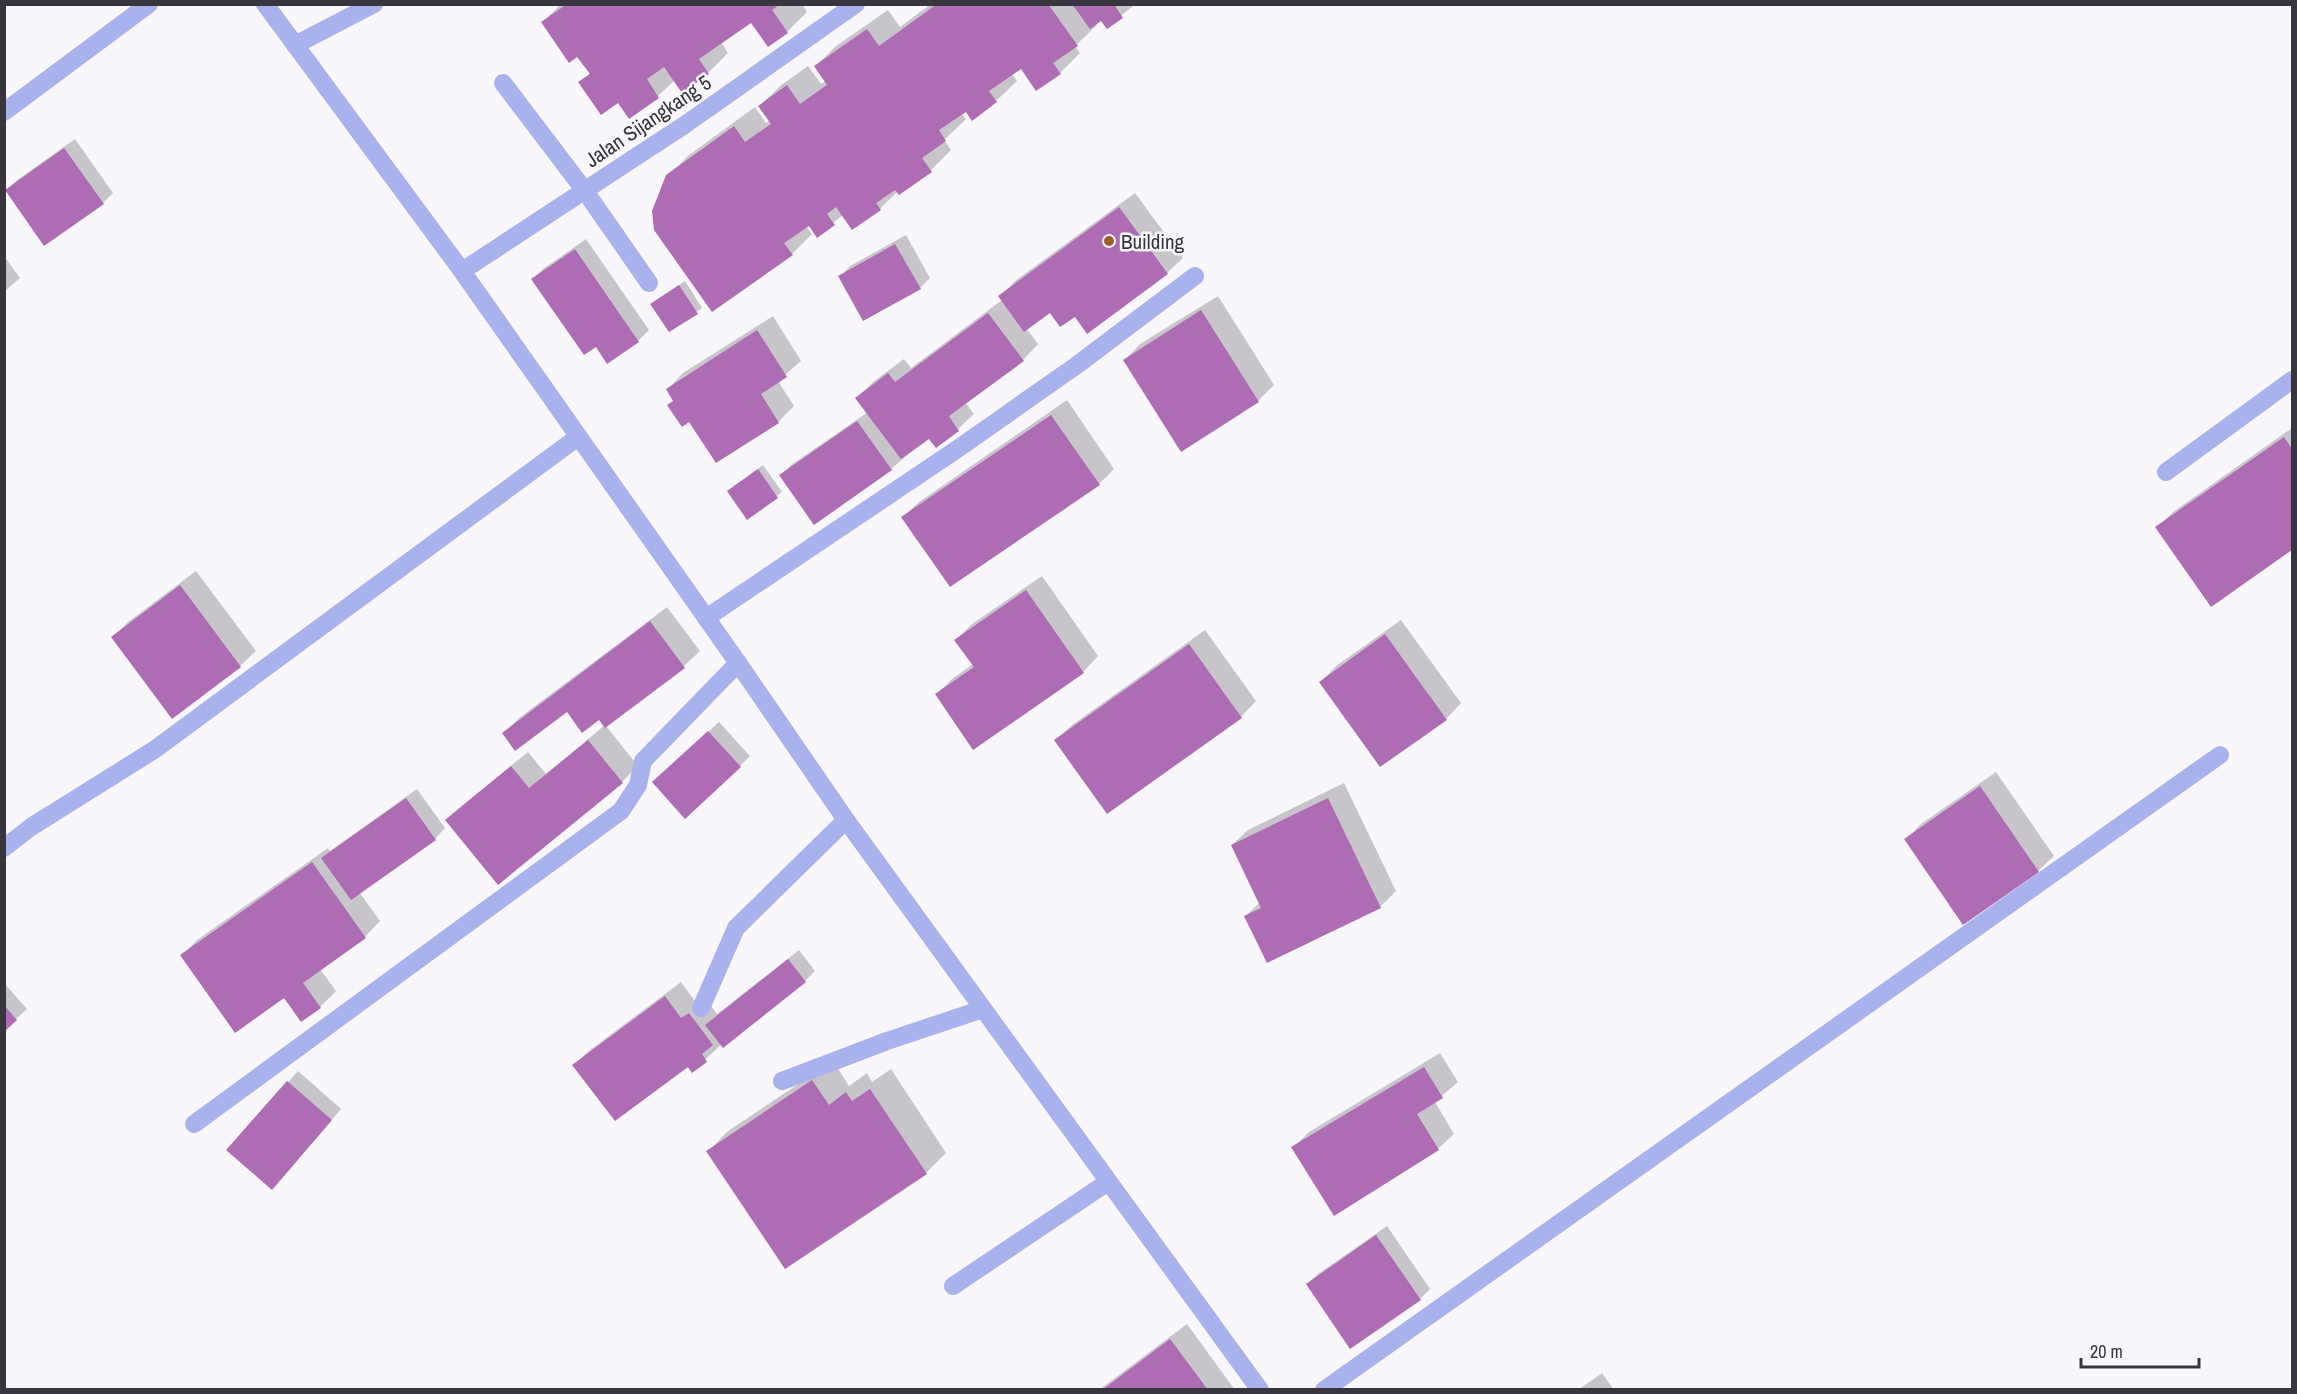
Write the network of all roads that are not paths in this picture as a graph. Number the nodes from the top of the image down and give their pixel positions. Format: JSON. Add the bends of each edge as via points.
{"nodes":[{"id":1,"x":149,"y":4,"type":"edge"},
{"id":2,"x":265,"y":4,"type":"edge"},
{"id":3,"x":374,"y":4,"type":"edge"},
{"id":4,"x":856,"y":4,"type":"edge"},
{"id":5,"x":295,"y":45,"type":"junction"},
{"id":6,"x":503,"y":83,"type":"dead end"},
{"id":7,"x":4,"y":112,"type":"edge"},
{"id":8,"x":585,"y":191,"type":"junction"},
{"id":9,"x":462,"y":271,"type":"junction"},
{"id":10,"x":1195,"y":276,"type":"dead end"},
{"id":11,"x":649,"y":283,"type":"dead end"},
{"id":12,"x":2292,"y":380,"type":"edge"},
{"id":13,"x":578,"y":437,"type":"junction"},
{"id":14,"x":2166,"y":472,"type":"dead end"},
{"id":15,"x":706,"y":618,"type":"junction"},
{"id":16,"x":738,"y":663,"type":"junction"},
{"id":17,"x":2220,"y":755,"type":"dead end"},
{"id":18,"x":846,"y":820,"type":"junction"},
{"id":19,"x":4,"y":848,"type":"edge"},
{"id":20,"x":701,"y":1008,"type":"dead end"},
{"id":21,"x":983,"y":1010,"type":"junction"},
{"id":22,"x":782,"y":1081,"type":"dead end"},
{"id":23,"x":194,"y":1124,"type":"dead end"},
{"id":24,"x":1108,"y":1182,"type":"junction"},
{"id":25,"x":953,"y":1286,"type":"dead end"},
{"id":26,"x":1260,"y":1389,"type":"edge"},
{"id":27,"x":1324,"y":1389,"type":"edge"}],
"edges":[{"from":1,"to":7,"type":"street"},
{"from":2,"to":5,"type":"street"},
{"from":3,"to":5,"type":"street"},
{"from":4,"to":8,"type":"street","name":"Jalan Sijangkang 5"},
{"from":5,"to":9,"type":"street"},
{"from":6,"to":8,"type":"street"},
{"from":8,"to":9,"type":"street","name":"Jalan Sijangkang 5"},
{"from":8,"to":11,"type":"street"},
{"from":9,"to":13,"type":"street"},
{"from":10,"to":15,"type":"street","via":[[1049,385]]},
{"from":12,"to":14,"type":"street"},
{"from":13,"to":15,"type":"street"},
{"from":13,"to":19,"type":"street","via":[[154,750]]},
{"from":15,"to":16,"type":"street"},
{"from":16,"to":18,"type":"street"},
{"from":16,"to":23,"type":"street","via":[[643,761],[638,785],[621,811]]},
{"from":17,"to":27,"type":"street"},
{"from":18,"to":20,"type":"street","via":[[736,928]]},
{"from":18,"to":21,"type":"street"},
{"from":21,"to":22,"type":"street"},
{"from":21,"to":24,"type":"street"},
{"from":24,"to":25,"type":"street"},
{"from":24,"to":26,"type":"street"}]}
